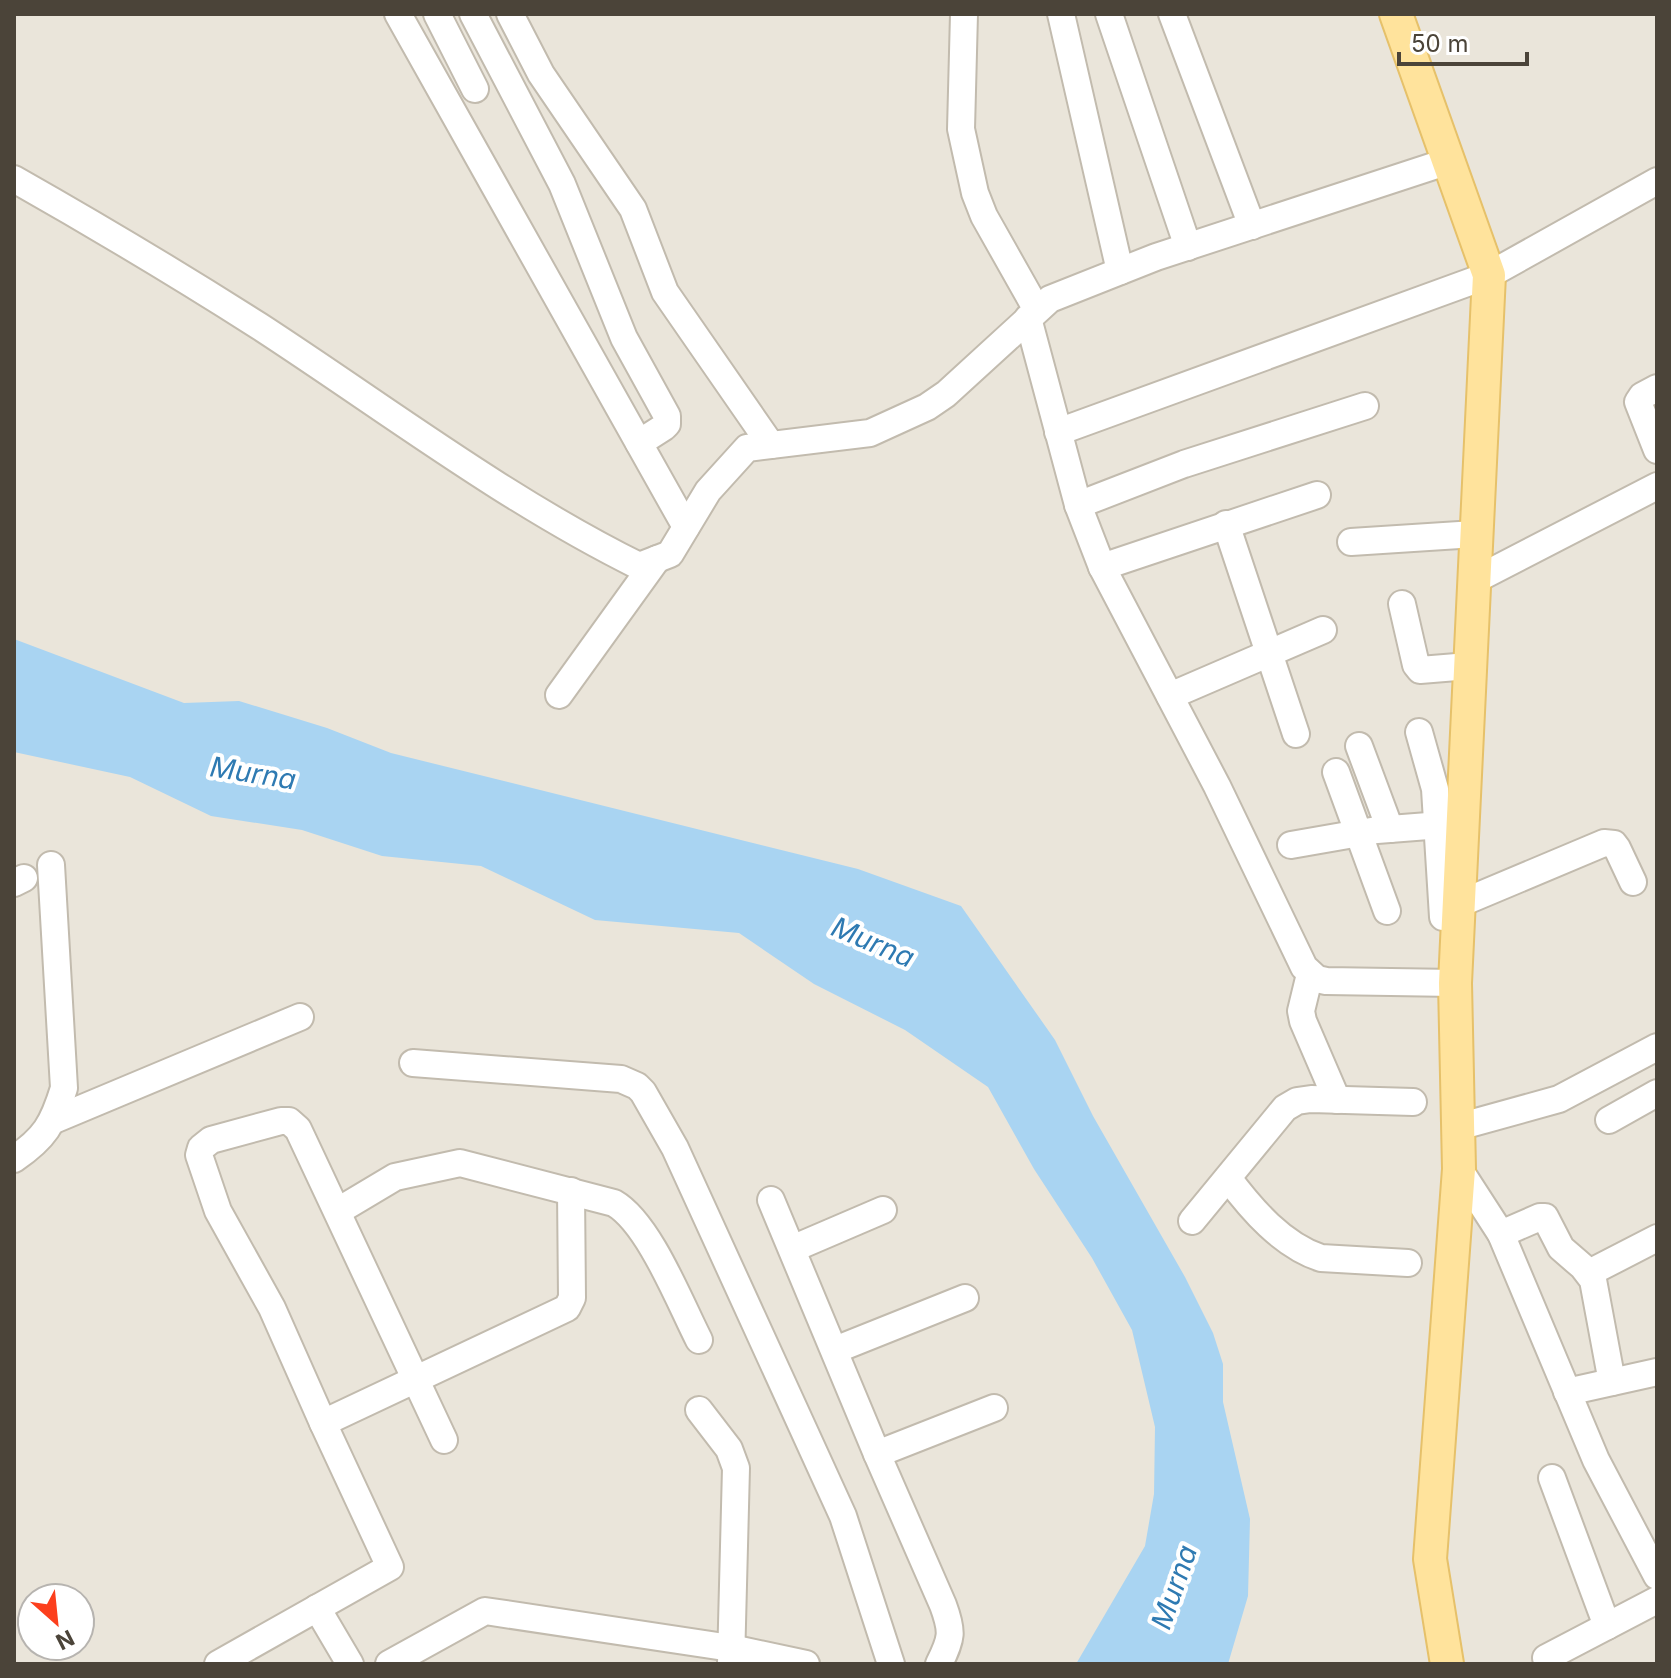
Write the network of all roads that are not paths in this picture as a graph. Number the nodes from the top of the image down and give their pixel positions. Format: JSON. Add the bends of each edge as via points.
{"nodes":[{"id":1,"x":398,"y":14,"type":"edge"},
{"id":2,"x":473,"y":14,"type":"edge"},
{"id":3,"x":510,"y":14,"type":"edge"},
{"id":4,"x":964,"y":14,"type":"edge"},
{"id":5,"x":1061,"y":14,"type":"edge"},
{"id":6,"x":1109,"y":14,"type":"edge"},
{"id":7,"x":1172,"y":14,"type":"edge"},
{"id":8,"x":1396,"y":14,"type":"edge"},
{"id":9,"x":444,"y":17,"type":"edge"},
{"id":10,"x":475,"y":89,"type":"dead end"},
{"id":11,"x":1449,"y":161,"type":"junction"},
{"id":12,"x":14,"y":179,"type":"edge"},
{"id":13,"x":1657,"y":181,"type":"edge"},
{"id":14,"x":1252,"y":226,"type":"junction"},
{"id":15,"x":1188,"y":247,"type":"junction"},
{"id":16,"x":1120,"y":271,"type":"junction"},
{"id":17,"x":1489,"y":275,"type":"junction"},
{"id":18,"x":1032,"y":314,"type":"junction"},
{"id":19,"x":1657,"y":388,"type":"edge"},
{"id":20,"x":1365,"y":406,"type":"dead end"},
{"id":21,"x":1058,"y":432,"type":"junction"},
{"id":22,"x":639,"y":443,"type":"junction"},
{"id":23,"x":771,"y":445,"type":"junction"},
{"id":24,"x":1657,"y":450,"type":"edge"},
{"id":25,"x":1657,"y":486,"type":"edge"},
{"id":26,"x":1317,"y":495,"type":"dead end"},
{"id":27,"x":1078,"y":505,"type":"junction"},
{"id":28,"x":1226,"y":524,"type":"junction"},
{"id":29,"x":686,"y":527,"type":"junction"},
{"id":30,"x":1475,"y":534,"type":"junction"},
{"id":31,"x":1351,"y":542,"type":"dead end"},
{"id":32,"x":657,"y":559,"type":"junction"},
{"id":33,"x":1102,"y":567,"type":"junction"},
{"id":34,"x":1473,"y":581,"type":"junction"},
{"id":35,"x":1402,"y":604,"type":"dead end"},
{"id":36,"x":1323,"y":630,"type":"dead end"},
{"id":37,"x":1269,"y":654,"type":"junction"},
{"id":38,"x":1469,"y":666,"type":"junction"},
{"id":39,"x":559,"y":695,"type":"dead end"},
{"id":40,"x":1170,"y":696,"type":"junction"},
{"id":41,"x":1419,"y":732,"type":"dead end"},
{"id":42,"x":1296,"y":734,"type":"dead end"},
{"id":43,"x":1359,"y":746,"type":"dead end"},
{"id":44,"x":1336,"y":772,"type":"dead end"},
{"id":45,"x":1451,"y":825,"type":"junction"},
{"id":46,"x":1390,"y":829,"type":"junction"},
{"id":47,"x":1359,"y":833,"type":"junction"},
{"id":48,"x":1291,"y":845,"type":"dead end"},
{"id":49,"x":51,"y":865,"type":"dead end"},
{"id":50,"x":1633,"y":882,"type":"dead end"},
{"id":51,"x":1387,"y":911,"type":"dead end"},
{"id":52,"x":1451,"y":911,"type":"junction"},
{"id":53,"x":1310,"y":974,"type":"junction"},
{"id":54,"x":1455,"y":983,"type":"junction"},
{"id":55,"x":300,"y":1017,"type":"dead end"},
{"id":56,"x":1657,"y":1047,"type":"edge"},
{"id":57,"x":413,"y":1063,"type":"dead end"},
{"id":58,"x":1657,"y":1093,"type":"edge"},
{"id":59,"x":1337,"y":1100,"type":"junction"},
{"id":60,"x":1413,"y":1102,"type":"dead end"},
{"id":61,"x":54,"y":1120,"type":"junction"},
{"id":62,"x":1609,"y":1120,"type":"dead end"},
{"id":63,"x":1458,"y":1127,"type":"junction"},
{"id":64,"x":14,"y":1159,"type":"edge"},
{"id":65,"x":1459,"y":1169,"type":"junction"},
{"id":66,"x":1228,"y":1178,"type":"junction"},
{"id":67,"x":571,"y":1191,"type":"junction"},
{"id":68,"x":771,"y":1200,"type":"dead end"},
{"id":69,"x":883,"y":1210,"type":"dead end"},
{"id":70,"x":338,"y":1211,"type":"junction"},
{"id":71,"x":1192,"y":1221,"type":"dead end"},
{"id":72,"x":1501,"y":1234,"type":"junction"},
{"id":73,"x":1657,"y":1238,"type":"edge"},
{"id":74,"x":792,"y":1249,"type":"junction"},
{"id":75,"x":1408,"y":1263,"type":"dead end"},
{"id":76,"x":1589,"y":1273,"type":"junction"},
{"id":77,"x":965,"y":1298,"type":"dead end"},
{"id":78,"x":699,"y":1340,"type":"dead end"},
{"id":79,"x":835,"y":1350,"type":"junction"},
{"id":80,"x":1657,"y":1372,"type":"edge"},
{"id":81,"x":417,"y":1378,"type":"junction"},
{"id":82,"x":1612,"y":1382,"type":"junction"},
{"id":83,"x":1567,"y":1392,"type":"junction"},
{"id":84,"x":994,"y":1408,"type":"dead end"},
{"id":85,"x":699,"y":1410,"type":"dead end"},
{"id":86,"x":323,"y":1423,"type":"junction"},
{"id":87,"x":444,"y":1440,"type":"dead end"},
{"id":88,"x":877,"y":1454,"type":"junction"},
{"id":89,"x":1552,"y":1478,"type":"dead end"},
{"id":90,"x":1657,"y":1576,"type":"edge"},
{"id":91,"x":1657,"y":1600,"type":"edge"},
{"id":92,"x":317,"y":1608,"type":"junction"},
{"id":93,"x":1607,"y":1626,"type":"junction"},
{"id":94,"x":731,"y":1656,"type":"edge"},
{"id":95,"x":1546,"y":1658,"type":"dead end"},
{"id":96,"x":218,"y":1664,"type":"edge"},
{"id":97,"x":350,"y":1664,"type":"edge"},
{"id":98,"x":389,"y":1664,"type":"edge"},
{"id":99,"x":806,"y":1664,"type":"edge"},
{"id":100,"x":891,"y":1664,"type":"edge"},
{"id":101,"x":939,"y":1664,"type":"edge"},
{"id":102,"x":1447,"y":1664,"type":"edge"}],
"edges":[{"from":1,"to":22,"type":"street"},
{"from":2,"to":22,"type":"street","via":[[562,184],[624,338],[667,416],[664,427]]},
{"from":3,"to":23,"type":"street","via":[[541,74],[627,198],[665,292]]},
{"from":4,"to":18,"type":"street","via":[[961,129],[975,193]]},
{"from":5,"to":16,"type":"street"},
{"from":6,"to":15,"type":"street"},
{"from":7,"to":14,"type":"street"},
{"from":8,"to":11,"type":"main road"},
{"from":9,"to":10,"type":"street"},
{"from":11,"to":14,"type":"street"},
{"from":11,"to":17,"type":"main road"},
{"from":12,"to":32,"type":"street","via":[[259,326],[583,538],[639,566]]},
{"from":13,"to":17,"type":"street"},
{"from":14,"to":15,"type":"street"},
{"from":15,"to":16,"type":"street"},
{"from":16,"to":18,"type":"street","via":[[1050,299]]},
{"from":17,"to":21,"type":"street"},
{"from":17,"to":30,"type":"main road"},
{"from":18,"to":21,"type":"street"},
{"from":18,"to":23,"type":"street","via":[[937,401],[870,433]]},
{"from":19,"to":24,"type":"street","via":[[1638,402]]},
{"from":20,"to":27,"type":"street","via":[[1184,464]]},
{"from":21,"to":27,"type":"street"},
{"from":22,"to":29,"type":"street"},
{"from":23,"to":29,"type":"street","via":[[747,448],[708,491]]},
{"from":25,"to":34,"type":"street"},
{"from":26,"to":28,"type":"street"},
{"from":27,"to":33,"type":"street"},
{"from":28,"to":33,"type":"street"},
{"from":28,"to":37,"type":"street"},
{"from":29,"to":32,"type":"street","via":[[670,554]]},
{"from":30,"to":31,"type":"street"},
{"from":30,"to":34,"type":"main road"},
{"from":32,"to":39,"type":"street"},
{"from":33,"to":40,"type":"street"},
{"from":34,"to":38,"type":"main road"},
{"from":35,"to":38,"type":"street","via":[[1420,670]]},
{"from":36,"to":37,"type":"street"},
{"from":37,"to":40,"type":"street"},
{"from":37,"to":42,"type":"street"},
{"from":38,"to":45,"type":"main road"},
{"from":40,"to":53,"type":"street"},
{"from":41,"to":45,"type":"street"},
{"from":43,"to":46,"type":"street"},
{"from":44,"to":47,"type":"street"},
{"from":45,"to":46,"type":"street"},
{"from":45,"to":52,"type":"main road"},
{"from":46,"to":47,"type":"street"},
{"from":47,"to":48,"type":"street"},
{"from":47,"to":51,"type":"street"},
{"from":49,"to":61,"type":"street","via":[[65,1072]]},
{"from":50,"to":52,"type":"street","via":[[1617,848],[1604,843]]},
{"from":52,"to":54,"type":"main road"},
{"from":53,"to":54,"type":"street","via":[[1326,981]]},
{"from":53,"to":59,"type":"street","via":[[1303,1021]]},
{"from":54,"to":63,"type":"main road"},
{"from":55,"to":61,"type":"street"},
{"from":56,"to":63,"type":"street","via":[[1559,1099]]},
{"from":57,"to":100,"type":"street","via":[[621,1079],[643,1092],[675,1148],[843,1516]]},
{"from":58,"to":62,"type":"street"},
{"from":59,"to":60,"type":"street"},
{"from":59,"to":66,"type":"street","via":[[1297,1101],[1285,1108]]},
{"from":61,"to":64,"type":"street","via":[[35,1145]]},
{"from":63,"to":65,"type":"main road"},
{"from":65,"to":72,"type":"street"},
{"from":65,"to":102,"type":"main road","via":[[1430,1559]]},
{"from":66,"to":71,"type":"street"},
{"from":66,"to":75,"type":"street","via":[[1260,1217],[1309,1254]]},
{"from":67,"to":70,"type":"street","via":[[471,1165],[447,1164],[395,1177]]},
{"from":67,"to":78,"type":"street","via":[[614,1203],[634,1218]]},
{"from":67,"to":81,"type":"street","via":[[572,1298],[567,1308]]},
{"from":68,"to":74,"type":"street"},
{"from":69,"to":74,"type":"street"},
{"from":70,"to":81,"type":"street"},
{"from":70,"to":86,"type":"street","via":[[298,1129],[289,1121],[211,1140],[201,1148],[218,1211],[272,1308]]},
{"from":72,"to":76,"type":"street","via":[[1545,1217],[1561,1248]]},
{"from":72,"to":83,"type":"street"},
{"from":73,"to":76,"type":"street"},
{"from":74,"to":79,"type":"street"},
{"from":76,"to":82,"type":"street"},
{"from":77,"to":79,"type":"street"},
{"from":79,"to":88,"type":"street"},
{"from":80,"to":82,"type":"street"},
{"from":81,"to":86,"type":"street"},
{"from":81,"to":87,"type":"street"},
{"from":82,"to":83,"type":"street"},
{"from":83,"to":90,"type":"street"},
{"from":84,"to":88,"type":"street"},
{"from":85,"to":94,"type":"street","via":[[729,1449],[736,1468]]},
{"from":86,"to":92,"type":"street","via":[[390,1567]]},
{"from":88,"to":101,"type":"street","via":[[950,1624],[951,1639]]},
{"from":89,"to":93,"type":"street"},
{"from":91,"to":93,"type":"street"},
{"from":92,"to":96,"type":"street"},
{"from":92,"to":97,"type":"street"},
{"from":93,"to":95,"type":"street"},
{"from":94,"to":98,"type":"street","via":[[485,1611]]},
{"from":94,"to":99,"type":"street"}]}
